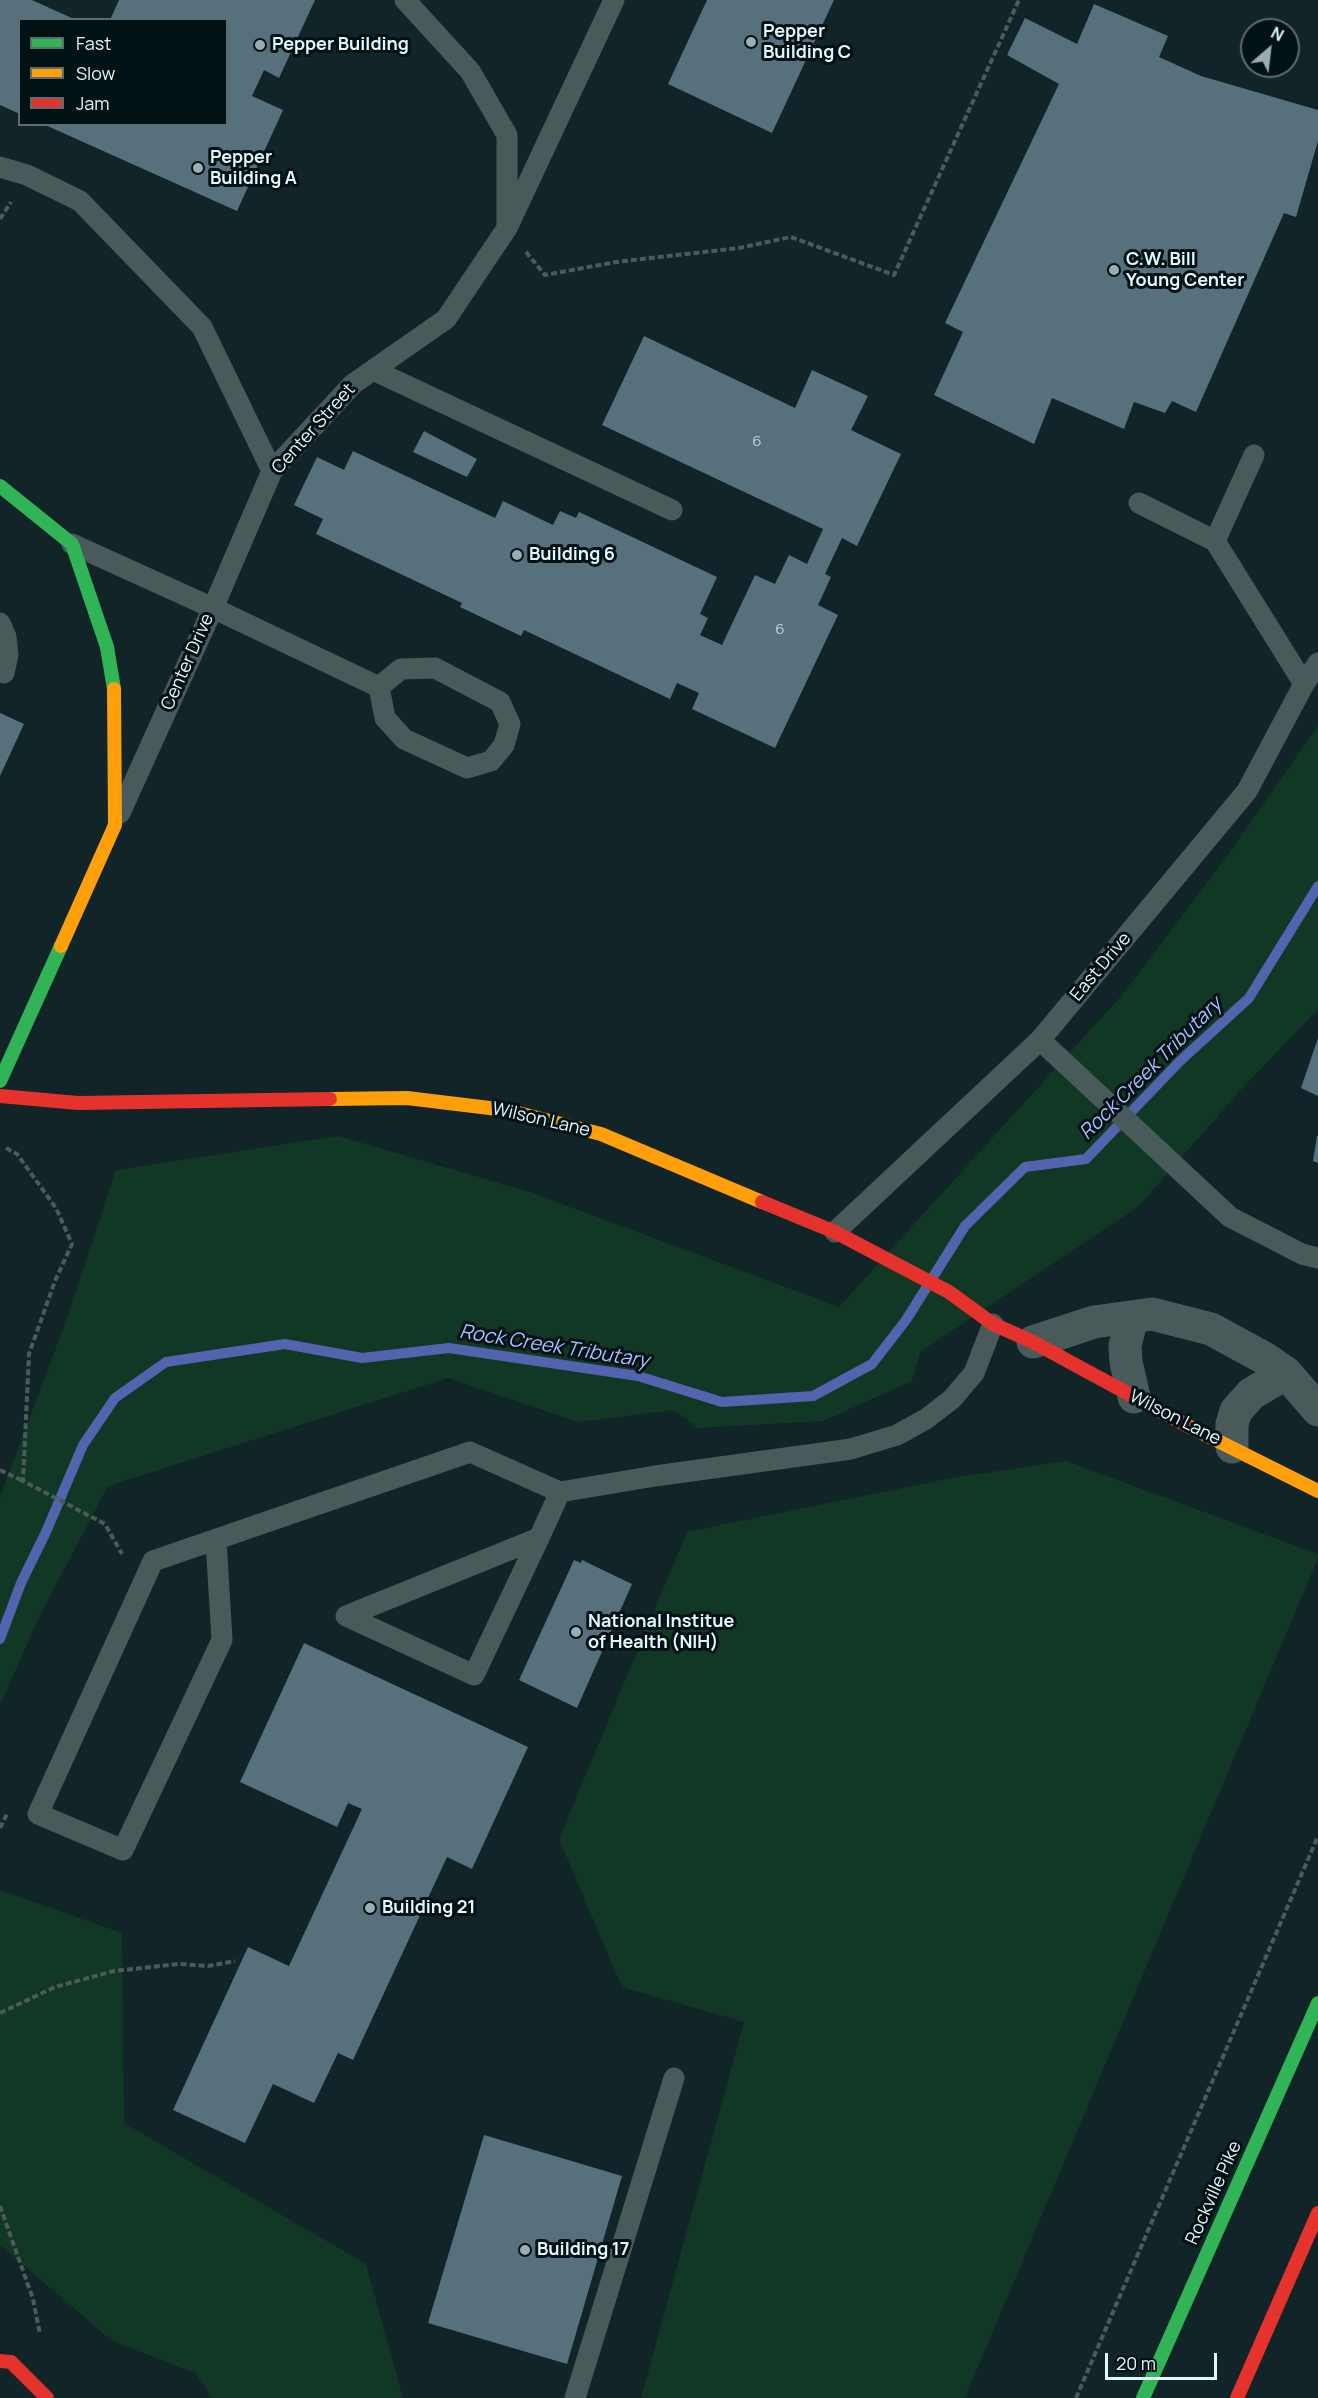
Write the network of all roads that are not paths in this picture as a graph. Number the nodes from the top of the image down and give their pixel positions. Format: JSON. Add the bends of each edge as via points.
{"nodes":[{"id":1,"x":405,"y":0,"type":"edge"},
{"id":2,"x":614,"y":0,"type":"edge"},
{"id":3,"x":0,"y":167,"type":"edge"},
{"id":4,"x":507,"y":228,"type":"junction"},
{"id":5,"x":373,"y":370,"type":"junction"},
{"id":6,"x":1254,"y":455,"type":"dead end"},
{"id":7,"x":272,"y":471,"type":"junction"},
{"id":8,"x":0,"y":486,"type":"edge"},
{"id":9,"x":1139,"y":503,"type":"dead end"},
{"id":10,"x":672,"y":510,"type":"dead end"},
{"id":11,"x":1215,"y":541,"type":"junction"},
{"id":12,"x":72,"y":544,"type":"junction"},
{"id":13,"x":213,"y":608,"type":"junction"},
{"id":14,"x":0,"y":623,"type":"edge"},
{"id":15,"x":1318,"y":663,"type":"edge"},
{"id":16,"x":3,"y":673,"type":"dead end"},
{"id":17,"x":1304,"y":684,"type":"junction"},
{"id":18,"x":379,"y":687,"type":"junction"},
{"id":19,"x":115,"y":825,"type":"junction"},
{"id":20,"x":1040,"y":1040,"type":"junction"},
{"id":21,"x":0,"y":1081,"type":"edge"},
{"id":22,"x":0,"y":1096,"type":"edge"},
{"id":23,"x":835,"y":1232,"type":"junction"},
{"id":24,"x":1318,"y":1258,"type":"edge"},
{"id":25,"x":1132,"y":1317,"type":"junction"},
{"id":26,"x":993,"y":1324,"type":"junction"},
{"id":27,"x":1033,"y":1342,"type":"junction"},
{"id":28,"x":1286,"y":1373,"type":"junction"},
{"id":29,"x":1134,"y":1397,"type":"junction"},
{"id":30,"x":1318,"y":1410,"type":"edge"},
{"id":31,"x":1232,"y":1447,"type":"junction"},
{"id":32,"x":1318,"y":1491,"type":"edge"},
{"id":33,"x":560,"y":1492,"type":"junction"},
{"id":34,"x":539,"y":1538,"type":"junction"},
{"id":35,"x":216,"y":1540,"type":"junction"},
{"id":36,"x":1318,"y":2003,"type":"edge"},
{"id":37,"x":674,"y":2078,"type":"dead end"},
{"id":38,"x":1318,"y":2213,"type":"edge"},
{"id":39,"x":0,"y":2361,"type":"edge"},
{"id":40,"x":47,"y":2398,"type":"edge"},
{"id":41,"x":575,"y":2398,"type":"edge"},
{"id":42,"x":1143,"y":2398,"type":"edge"},
{"id":43,"x":1237,"y":2398,"type":"edge"}],
"edges":[{"from":1,"to":4,"type":"lane","via":[[470,71],[507,135]]},
{"from":2,"to":4,"type":"lane","name":"Center Street"},
{"from":3,"to":7,"type":"lane","via":[[27,175],[80,201],[202,327]]},
{"from":4,"to":5,"type":"lane","name":"Center Street","via":[[446,319]]},
{"from":5,"to":7,"type":"lane","name":"Center Street","via":[[353,384]]},
{"from":5,"to":10,"type":"lane"},
{"from":6,"to":11,"type":"lane"},
{"from":7,"to":13,"type":"lane","name":"Center Street"},
{"from":8,"to":12,"type":"street","name":"Center Drive"},
{"from":9,"to":11,"type":"lane"},
{"from":11,"to":17,"type":"lane"},
{"from":12,"to":13,"type":"lane","name":"Center Drive"},
{"from":12,"to":19,"type":"street","name":"Center Drive","via":[[107,647],[116,699]]},
{"from":13,"to":18,"type":"lane"},
{"from":13,"to":19,"type":"lane","name":"Center Drive"},
{"from":14,"to":16,"type":"lane","via":[[8,655]]},
{"from":15,"to":17,"type":"lane","name":"East Drive"},
{"from":17,"to":20,"type":"lane","name":"East Drive","via":[[1247,791]]},
{"from":18,"to":18,"type":"lane","via":[[401,669],[435,668],[500,702],[510,724],[504,745],[491,761],[467,768],[404,739],[385,718]]},
{"from":19,"to":21,"type":"street","name":"Center Drive"},
{"from":20,"to":23,"type":"lane","name":"East Drive"},
{"from":20,"to":24,"type":"lane","via":[[1230,1217],[1302,1254]]},
{"from":22,"to":23,"type":"street","name":"Wilson Lane","via":[[78,1103],[407,1098],[506,1110],[602,1134]]},
{"from":23,"to":26,"type":"street","name":"Wilson Lane","via":[[949,1292]]},
{"from":25,"to":27,"type":"street","via":[[1094,1322]]},
{"from":25,"to":28,"type":"street","via":[[1152,1314],[1211,1329]]},
{"from":25,"to":29,"type":"street","via":[[1125,1346]]},
{"from":26,"to":27,"type":"street","name":"Wilson Lane"},
{"from":26,"to":33,"type":"lane","via":[[974,1373],[952,1399],[897,1436],[851,1449]]},
{"from":27,"to":29,"type":"street","name":"Wilson Lane"},
{"from":28,"to":30,"type":"street"},
{"from":28,"to":31,"type":"street","via":[[1251,1394],[1236,1411]]},
{"from":29,"to":31,"type":"street","name":"Wilson Lane"},
{"from":31,"to":32,"type":"street","name":"Wilson Lane"},
{"from":33,"to":34,"type":"lane"},
{"from":33,"to":35,"type":"lane","via":[[470,1452]]},
{"from":34,"to":34,"type":"lane","via":[[474,1675],[346,1616],[485,1560]]},
{"from":35,"to":35,"type":"lane","via":[[153,1561],[38,1814],[123,1850],[222,1640]]},
{"from":36,"to":42,"type":"street","name":"Rockville Pike"},
{"from":37,"to":41,"type":"lane"},
{"from":38,"to":43,"type":"street"},
{"from":39,"to":40,"type":"street","via":[[11,2362]]}]}
